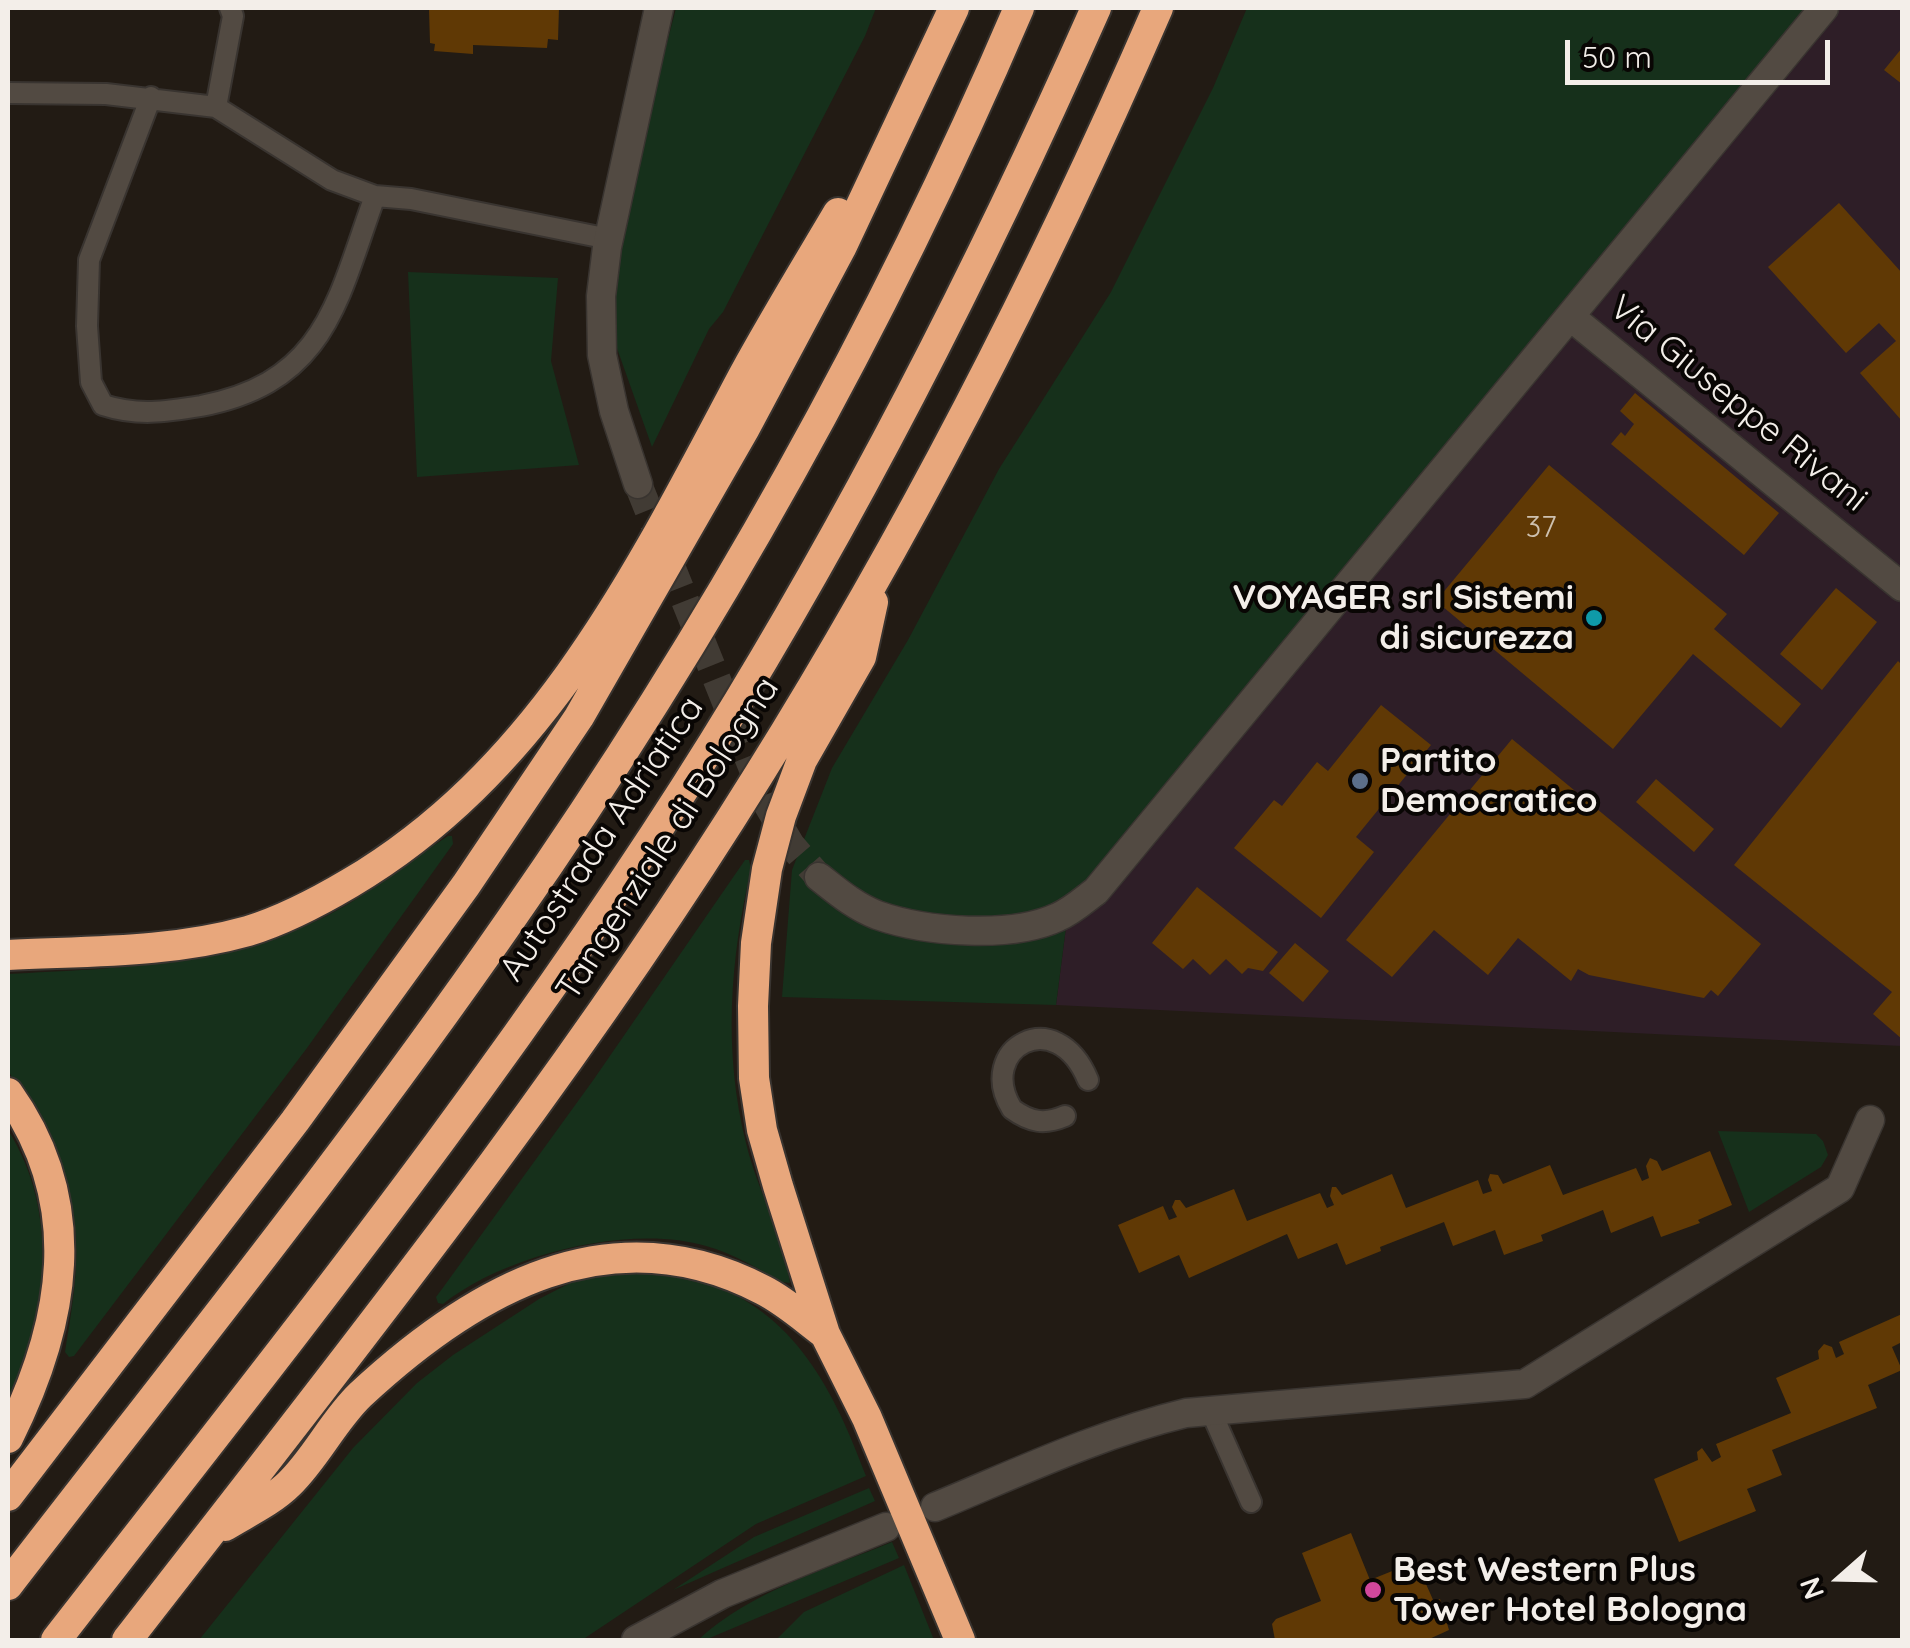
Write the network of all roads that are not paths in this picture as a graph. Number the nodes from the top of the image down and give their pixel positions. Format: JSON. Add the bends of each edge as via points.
{"nodes":[{"id":1,"x":230,"y":8,"type":"edge"},
{"id":2,"x":659,"y":8,"type":"edge"},
{"id":3,"x":954,"y":8,"type":"edge"},
{"id":4,"x":1019,"y":8,"type":"edge"},
{"id":5,"x":1096,"y":8,"type":"edge"},
{"id":6,"x":1158,"y":8,"type":"edge"},
{"id":7,"x":1824,"y":8,"type":"edge"},
{"id":8,"x":8,"y":93,"type":"edge"},
{"id":9,"x":151,"y":97,"type":"junction"},
{"id":10,"x":216,"y":106,"type":"junction"},
{"id":11,"x":887,"y":153,"type":"junction"},
{"id":12,"x":375,"y":196,"type":"junction"},
{"id":13,"x":609,"y":239,"type":"junction"},
{"id":14,"x":1572,"y":318,"type":"junction"},
{"id":15,"x":638,"y":484,"type":"tunnel mouth"},
{"id":16,"x":879,"y":574,"type":"junction"},
{"id":17,"x":1902,"y":586,"type":"edge"},
{"id":18,"x":822,"y":879,"type":"tunnel mouth"},
{"id":19,"x":8,"y":955,"type":"edge"},
{"id":20,"x":1088,"y":1080,"type":"dead end"},
{"id":21,"x":8,"y":1094,"type":"edge"},
{"id":22,"x":1065,"y":1116,"type":"dead end"},
{"id":23,"x":1870,"y":1120,"type":"dead end"},
{"id":24,"x":825,"y":1334,"type":"junction"},
{"id":25,"x":1210,"y":1409,"type":"junction"},
{"id":26,"x":8,"y":1438,"type":"edge"},
{"id":27,"x":8,"y":1496,"type":"edge"},
{"id":28,"x":1251,"y":1502,"type":"dead end"},
{"id":29,"x":935,"y":1507,"type":"dead end"},
{"id":30,"x":886,"y":1526,"type":"dead end"},
{"id":31,"x":206,"y":1538,"type":"junction"},
{"id":32,"x":8,"y":1585,"type":"edge"},
{"id":33,"x":56,"y":1640,"type":"edge"},
{"id":34,"x":127,"y":1640,"type":"edge"},
{"id":35,"x":636,"y":1640,"type":"edge"},
{"id":36,"x":960,"y":1640,"type":"edge"}],
"edges":[{"from":1,"to":10,"type":"lane"},
{"from":2,"to":13,"type":"street"},
{"from":3,"to":11,"type":"highway"},
{"from":4,"to":32,"type":"highway","name":"Autostrada Adriatica","via":[[881,301],[776,499],[652,708],[388,1090]]},
{"from":5,"to":33,"type":"highway","name":"Autostrada Adriatica","via":[[928,364],[838,534],[711,746],[445,1134]]},
{"from":6,"to":16,"type":"highway","name":"Tangenziale di Bologna","via":[[1005,335]]},
{"from":7,"to":14,"type":"street","name":"Via Giuseppe Rivani"},
{"from":8,"to":9,"type":"lane"},
{"from":9,"to":10,"type":"lane"},
{"from":9,"to":12,"type":"lane","via":[[90,260],[90,382],[103,405],[162,413],[266,387],[306,355],[335,308]]},
{"from":10,"to":12,"type":"lane","via":[[332,180]]},
{"from":11,"to":19,"type":"highway","via":[[843,204],[603,624],[551,704],[475,787],[374,868],[250,930],[187,944]]},
{"from":11,"to":27,"type":"highway","via":[[745,428],[579,718],[296,1120]]},
{"from":12,"to":13,"type":"lane"},
{"from":13,"to":15,"type":"street","via":[[602,356]]},
{"from":14,"to":17,"type":"street","name":"Via Giuseppe Rivani"},
{"from":14,"to":18,"type":"street","name":"Via Giuseppe Rivani","via":[[1128,852],[1099,874],[1019,912],[921,912]]},
{"from":16,"to":24,"type":"highway","via":[[861,656],[802,760],[780,816],[756,943],[754,1078],[762,1130]]},
{"from":16,"to":31,"type":"highway","name":"Tangenziale di Bologna","via":[[757,778],[606,1004]]},
{"from":20,"to":22,"type":"lane","via":[[1076,1055],[1054,1040],[1028,1041],[1008,1057],[1001,1083],[1012,1110],[1038,1122]]},
{"from":21,"to":26,"type":"highway","via":[[48,1174],[60,1256],[46,1348]]},
{"from":23,"to":25,"type":"street","via":[[1840,1188],[1525,1384]]},
{"from":24,"to":31,"type":"highway","via":[[764,1291],[670,1260],[629,1257],[523,1279],[438,1328],[357,1398],[288,1486]]},
{"from":24,"to":36,"type":"highway"},
{"from":25,"to":28,"type":"lane"},
{"from":25,"to":29,"type":"street","via":[[1141,1424]]},
{"from":30,"to":35,"type":"street","via":[[722,1594]]},
{"from":31,"to":34,"type":"highway","name":"Tangenziale di Bologna"}]}
